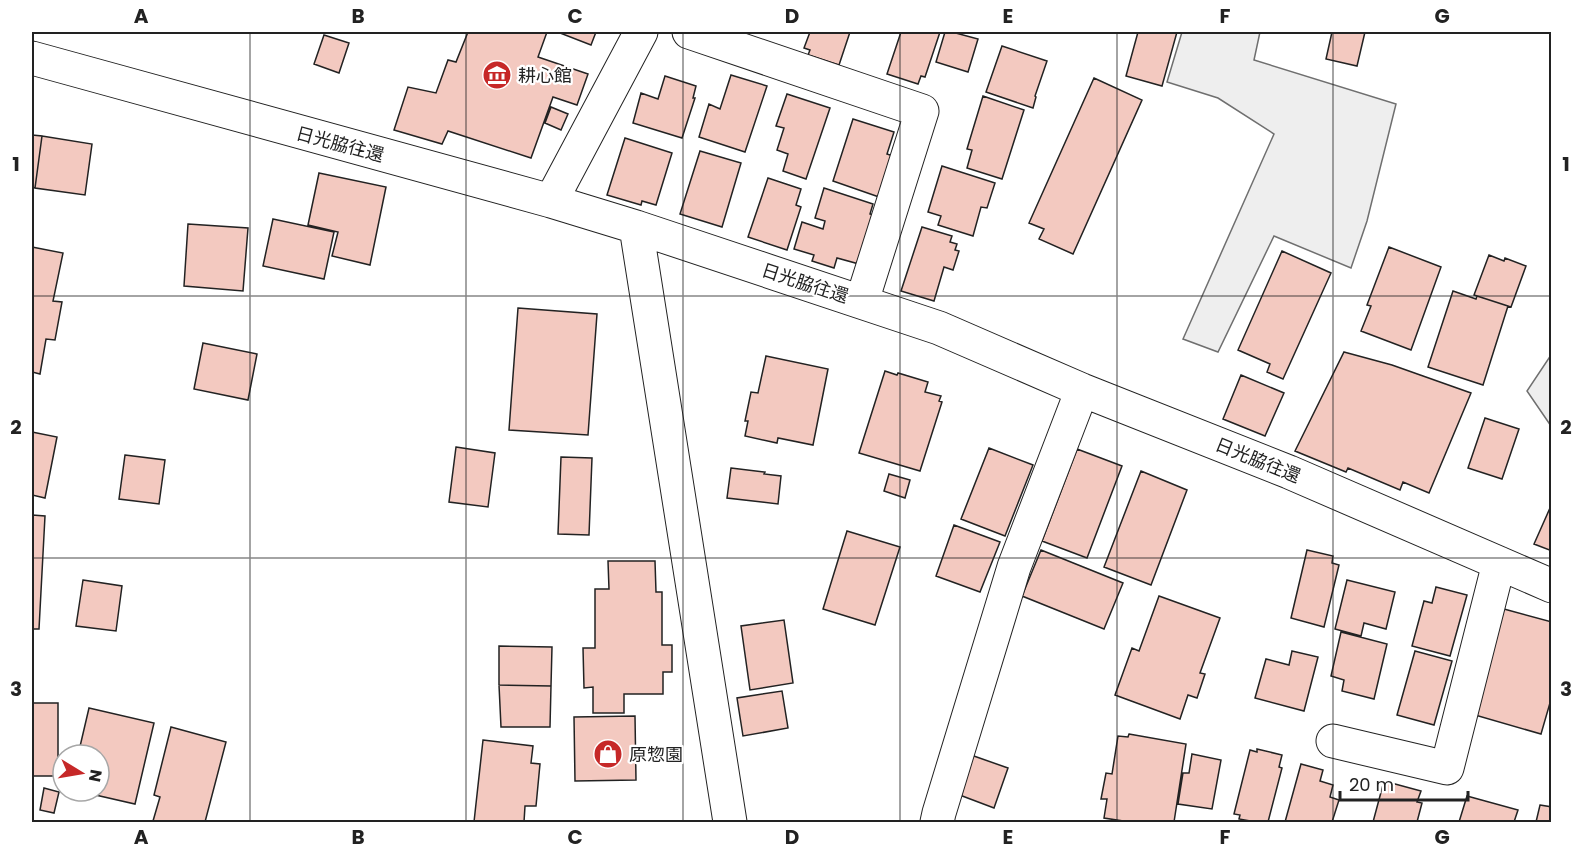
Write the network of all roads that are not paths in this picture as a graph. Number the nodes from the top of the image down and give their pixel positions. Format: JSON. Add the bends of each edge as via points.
{"nodes":[{"id":1,"x":641,"y":32,"type":"edge"},
{"id":2,"x":689,"y":32,"type":"edge"},
{"id":3,"x":32,"y":58,"type":"edge"},
{"id":4,"x":551,"y":201,"type":"junction"},
{"id":5,"x":636,"y":227,"type":"junction"},
{"id":6,"x":862,"y":301,"type":"junction"},
{"id":7,"x":1082,"y":390,"type":"junction"},
{"id":8,"x":1499,"y":563,"type":"junction"},
{"id":9,"x":1551,"y":586,"type":"edge"},
{"id":10,"x":1333,"y":741,"type":"dead end"},
{"id":11,"x":730,"y":822,"type":"edge"},
{"id":12,"x":938,"y":822,"type":"edge"}],
"edges":[{"from":1,"to":4,"type":"street"},
{"from":2,"to":6,"type":"street","via":[[922,111]]},
{"from":3,"to":4,"type":"street","name":"日光脇往還"},
{"from":4,"to":5,"type":"street","name":"日光脇往還"},
{"from":5,"to":6,"type":"street","name":"日光脇往還"},
{"from":5,"to":11,"type":"street"},
{"from":6,"to":7,"type":"street","name":"日光脇往還","via":[[939,328]]},
{"from":7,"to":8,"type":"street","name":"日光脇往還","via":[[1289,472]]},
{"from":7,"to":12,"type":"street","via":[[1014,567]]},
{"from":8,"to":9,"type":"street","name":"日光脇往還"},
{"from":8,"to":10,"type":"street","via":[[1459,771]]}]}
